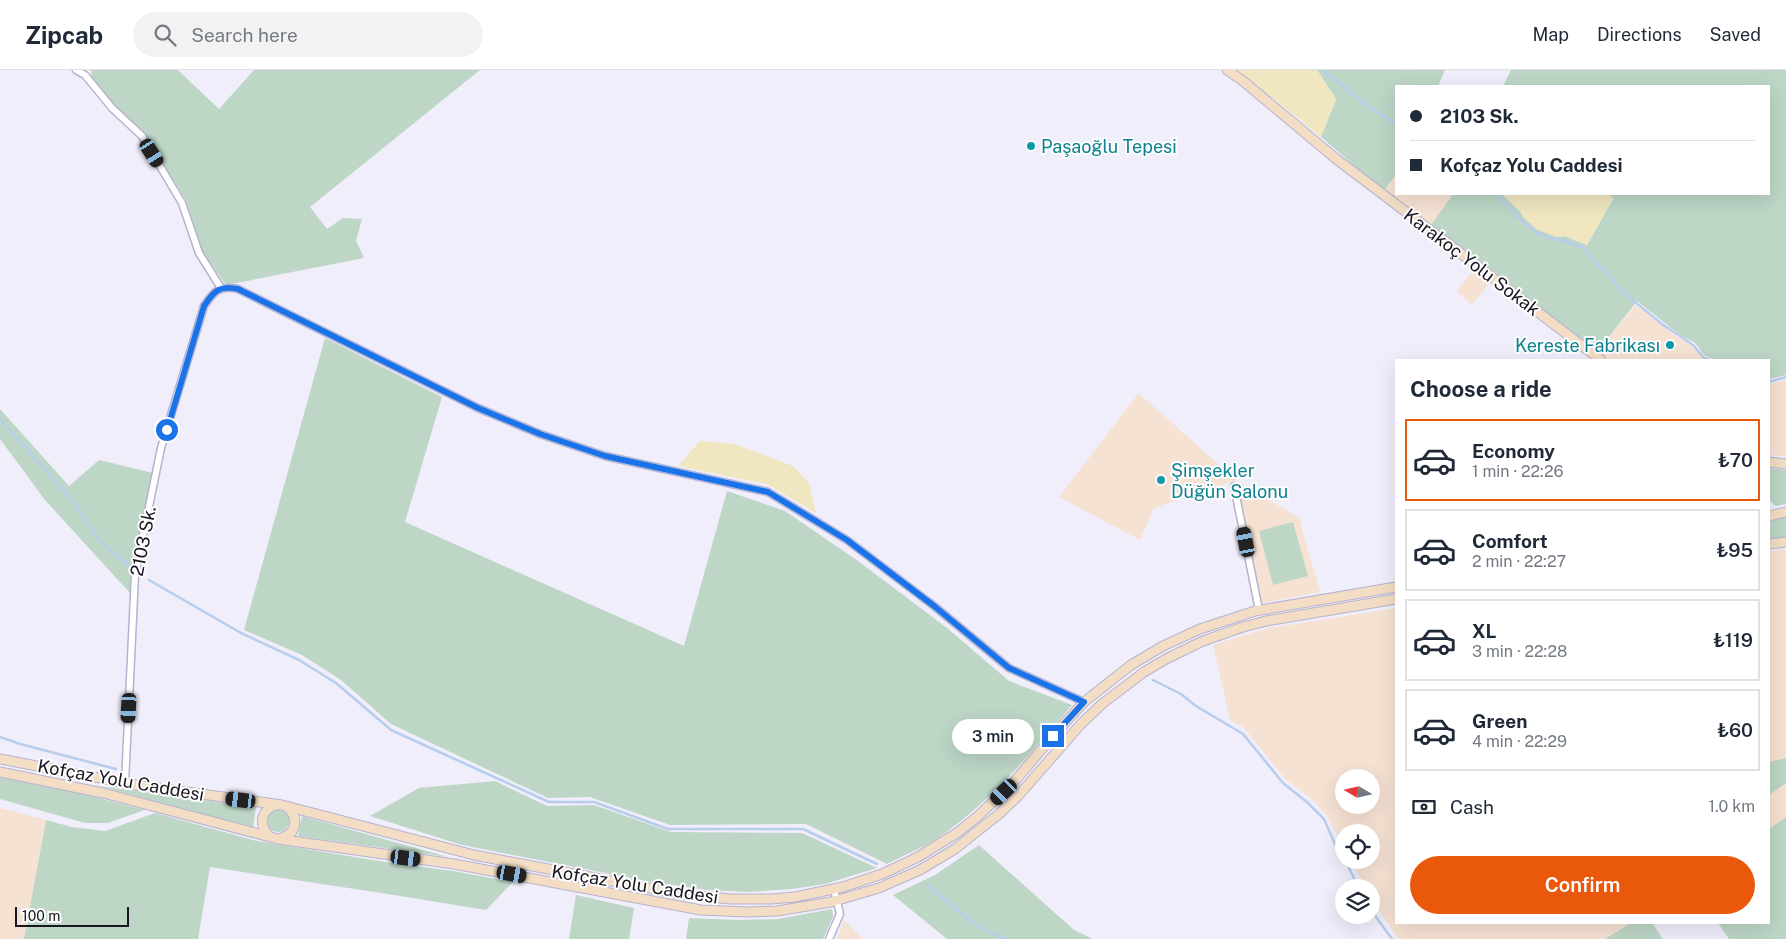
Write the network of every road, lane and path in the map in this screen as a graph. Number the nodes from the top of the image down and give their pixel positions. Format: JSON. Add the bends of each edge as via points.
{"nodes":[{"id":1,"x":76,"y":70,"type":"edge"},
{"id":2,"x":88,"y":70,"type":"edge"},
{"id":3,"x":1227,"y":70,"type":"edge"},
{"id":4,"x":89,"y":81,"type":"junction"},
{"id":5,"x":225,"y":287,"type":"junction"},
{"id":6,"x":1600,"y":359,"type":"edge"},
{"id":7,"x":1770,"y":462,"type":"edge"},
{"id":8,"x":1786,"y":464,"type":"edge"},
{"id":9,"x":1234,"y":486,"type":"dead end"},
{"id":10,"x":1786,"y":512,"type":"edge"},
{"id":11,"x":1770,"y":516,"type":"edge"},
{"id":12,"x":1786,"y":542,"type":"edge"},
{"id":13,"x":1770,"y":544,"type":"edge"},
{"id":14,"x":1395,"y":587,"type":"edge"},
{"id":15,"x":1395,"y":599,"type":"edge"},
{"id":16,"x":1259,"y":610,"type":"junction"},
{"id":17,"x":1084,"y":702,"type":"junction"},
{"id":18,"x":0,"y":759,"type":"edge"},
{"id":19,"x":0,"y":772,"type":"edge"},
{"id":20,"x":125,"y":783,"type":"junction"},
{"id":21,"x":276,"y":805,"type":"junction"},
{"id":22,"x":287,"y":807,"type":"junction"},
{"id":23,"x":268,"y":835,"type":"junction"},
{"id":24,"x":278,"y":839,"type":"junction"},
{"id":25,"x":834,"y":889,"type":"junction"},
{"id":26,"x":838,"y":900,"type":"junction"},
{"id":27,"x":829,"y":939,"type":"edge"}],
"edges":[{"from":1,"to":4,"type":"street"},
{"from":2,"to":4,"type":"street"},
{"from":3,"to":6,"type":"main road","name":"Karakoç Yolu Sokak","via":[[1335,158]]},
{"from":4,"to":5,"type":"street","via":[[142,136],[182,203],[199,253]]},
{"from":5,"to":17,"type":"street","via":[[238,289],[478,408],[540,434],[605,456],[768,492],[847,540],[1009,668]]},
{"from":5,"to":20,"type":"street","name":"2103 Sk.","via":[[211,295],[204,306],[161,448],[136,575]]},
{"from":7,"to":8,"type":"main road"},
{"from":9,"to":16,"type":"street"},
{"from":10,"to":11,"type":"main road"},
{"from":12,"to":13,"type":"main road"},
{"from":14,"to":16,"type":"main road","name":"Kofçaz Yolu Caddesi"},
{"from":15,"to":26,"type":"main road","name":"Kofçaz Yolu Caddesi","via":[[1250,625],[1166,659],[1102,704],[1018,796],[956,849],[898,880]]},
{"from":16,"to":17,"type":"main road","name":"Kofçaz Yolu Caddesi","via":[[1209,626],[1163,646],[1131,665]]},
{"from":17,"to":25,"type":"main road","name":"Kofçaz Yolu Caddesi","via":[[1013,784],[964,827],[898,867]]},
{"from":18,"to":20,"type":"main road","name":"Kofçaz Yolu Caddesi"},
{"from":19,"to":23,"type":"main road","name":"Kofçaz Yolu Caddesi","via":[[94,791]]},
{"from":20,"to":21,"type":"main road","name":"Kofçaz Yolu Caddesi"},
{"from":21,"to":22,"type":"main road","name":"Kofçaz Yolu Caddesi"},
{"from":21,"to":23,"type":"main road","via":[[267,810],[262,819]]},
{"from":22,"to":24,"type":"main road","via":[[294,815],[295,825],[289,835]]},
{"from":22,"to":25,"type":"main road","name":"Kofçaz Yolu Caddesi","via":[[474,855],[680,894],[771,899]]},
{"from":23,"to":24,"type":"main road","name":"Kofçaz Yolu Caddesi"},
{"from":24,"to":26,"type":"main road","name":"Kofçaz Yolu Caddesi","via":[[454,864],[701,910],[777,911]]},
{"from":25,"to":26,"type":"street"},
{"from":26,"to":27,"type":"street","via":[[840,914]]}]}
